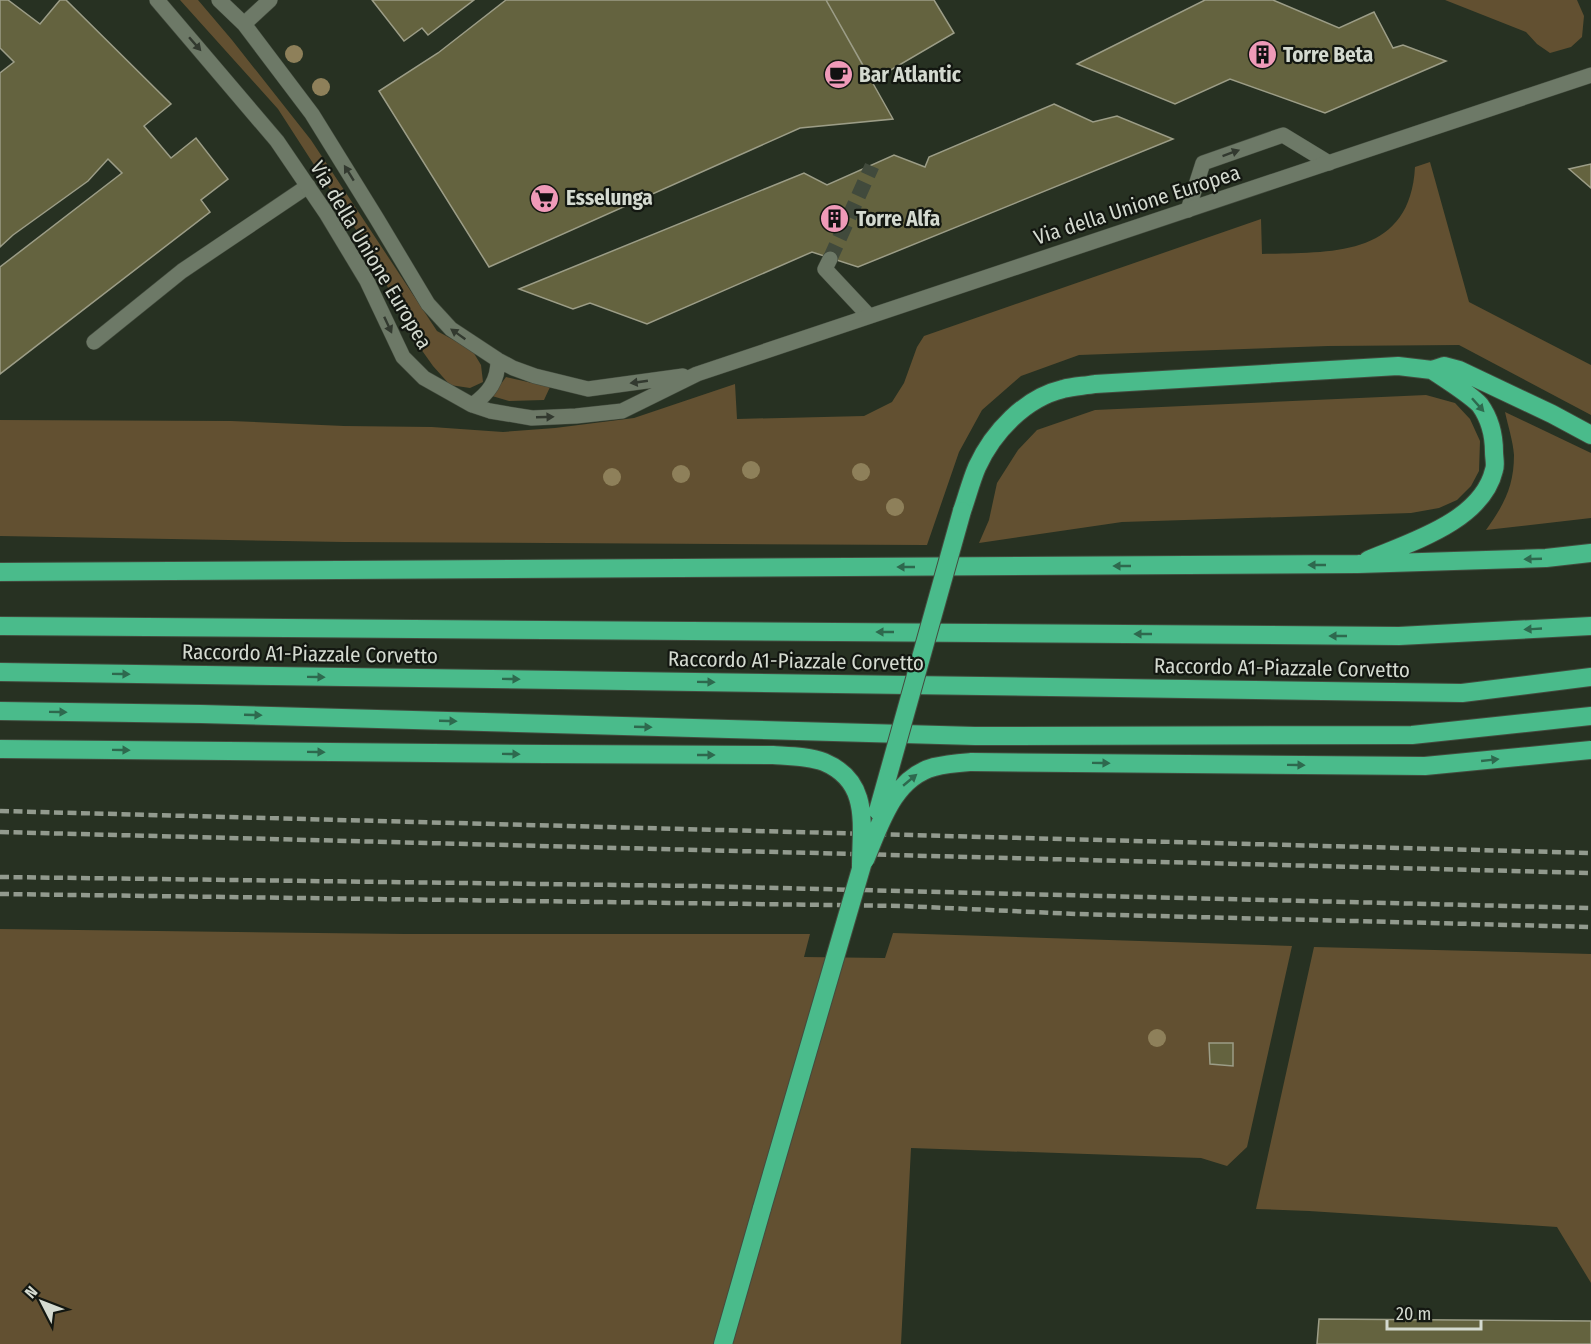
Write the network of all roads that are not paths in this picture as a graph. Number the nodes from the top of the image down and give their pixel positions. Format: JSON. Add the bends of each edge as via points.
{"nodes":[{"id":1,"x":157,"y":0,"type":"edge"},
{"id":2,"x":219,"y":0,"type":"edge"},
{"id":3,"x":270,"y":0,"type":"edge"},
{"id":4,"x":244,"y":24,"type":"junction"},
{"id":5,"x":1591,"y":75,"type":"edge"},
{"id":6,"x":1329,"y":163,"type":"junction"},
{"id":7,"x":308,"y":186,"type":"junction"},
{"id":8,"x":1188,"y":210,"type":"junction"},
{"id":9,"x":830,"y":258,"type":"tunnel mouth"},
{"id":10,"x":869,"y":316,"type":"junction"},
{"id":11,"x":94,"y":342,"type":"dead end"},
{"id":12,"x":498,"y":360,"type":"junction"},
{"id":13,"x":1432,"y":370,"type":"junction"},
{"id":14,"x":697,"y":374,"type":"junction"},
{"id":15,"x":472,"y":405,"type":"junction"},
{"id":16,"x":1591,"y":435,"type":"edge"},
{"id":17,"x":1591,"y":553,"type":"edge"},
{"id":18,"x":1358,"y":564,"type":"junction"},
{"id":19,"x":0,"y":572,"type":"edge"},
{"id":20,"x":0,"y":626,"type":"edge"},
{"id":21,"x":1591,"y":626,"type":"edge"},
{"id":22,"x":0,"y":672,"type":"edge"},
{"id":23,"x":1591,"y":677,"type":"edge"},
{"id":24,"x":0,"y":711,"type":"edge"},
{"id":25,"x":1591,"y":716,"type":"edge"},
{"id":26,"x":0,"y":749,"type":"edge"},
{"id":27,"x":1591,"y":750,"type":"edge"},
{"id":28,"x":861,"y":867,"type":"junction"},
{"id":29,"x":723,"y":1344,"type":"edge"}],
"edges":[{"from":1,"to":7,"type":"street","name":"Via della Unione Europea","one_way":true,"via":[[277,141]]},
{"from":2,"to":4,"type":"street","name":"Via della Unione Europea"},
{"from":3,"to":4,"type":"street"},
{"from":12,"to":4,"type":"street","name":"Via della Unione Europea","one_way":true,"via":[[451,329],[428,304],[312,114]]},
{"from":5,"to":6,"type":"street","name":"Via della Unione Europea"},
{"from":6,"to":8,"type":"street","name":"Via della Unione Europea"},
{"from":8,"to":6,"type":"street","one_way":true,"via":[[1203,163],[1283,135]]},
{"from":7,"to":11,"type":"street","via":[[182,271]]},
{"from":7,"to":15,"type":"street","name":"Via della Unione Europea","one_way":true,"via":[[367,281],[403,357],[424,378]]},
{"from":8,"to":10,"type":"street","name":"Via della Unione Europea"},
{"from":9,"to":10,"type":"street","via":[[825,269]]},
{"from":10,"to":14,"type":"street","name":"Via della Unione Europea"},
{"from":14,"to":12,"type":"street","name":"Via della Unione Europea","one_way":true,"via":[[588,389],[535,376]]},
{"from":12,"to":15,"type":"street","via":[[492,386]]},
{"from":13,"to":16,"type":"highway","via":[[1443,366],[1459,370]]},
{"from":13,"to":18,"type":"highway","one_way":true,"via":[[1478,404],[1489,420],[1495,470],[1483,495],[1463,515]]},
{"from":13,"to":28,"type":"highway","bridge":true,"via":[[1398,366],[1095,384],[1062,389],[1036,399],[1014,416],[978,466],[962,511]]},
{"from":15,"to":14,"type":"street","name":"Via della Unione Europea","one_way":true,"via":[[532,418],[622,411]]},
{"from":17,"to":18,"type":"highway","one_way":true},
{"from":18,"to":19,"type":"highway","one_way":true},
{"from":21,"to":20,"type":"highway","name":"Raccordo A1-Piazzale Corvetto","one_way":true,"via":[[1399,636]]},
{"from":22,"to":23,"type":"highway","name":"Raccordo A1-Piazzale Corvetto","one_way":true,"via":[[1462,693]]},
{"from":24,"to":25,"type":"highway","one_way":true,"via":[[975,736],[1412,735]]},
{"from":26,"to":28,"type":"highway","one_way":true,"bridge":true,"via":[[803,758],[836,769],[855,787],[861,808]]},
{"from":28,"to":27,"type":"highway","one_way":true,"bridge":true,"via":[[894,798],[905,783],[934,767],[971,762],[1425,766]]},
{"from":28,"to":29,"type":"highway","bridge":true}]}
